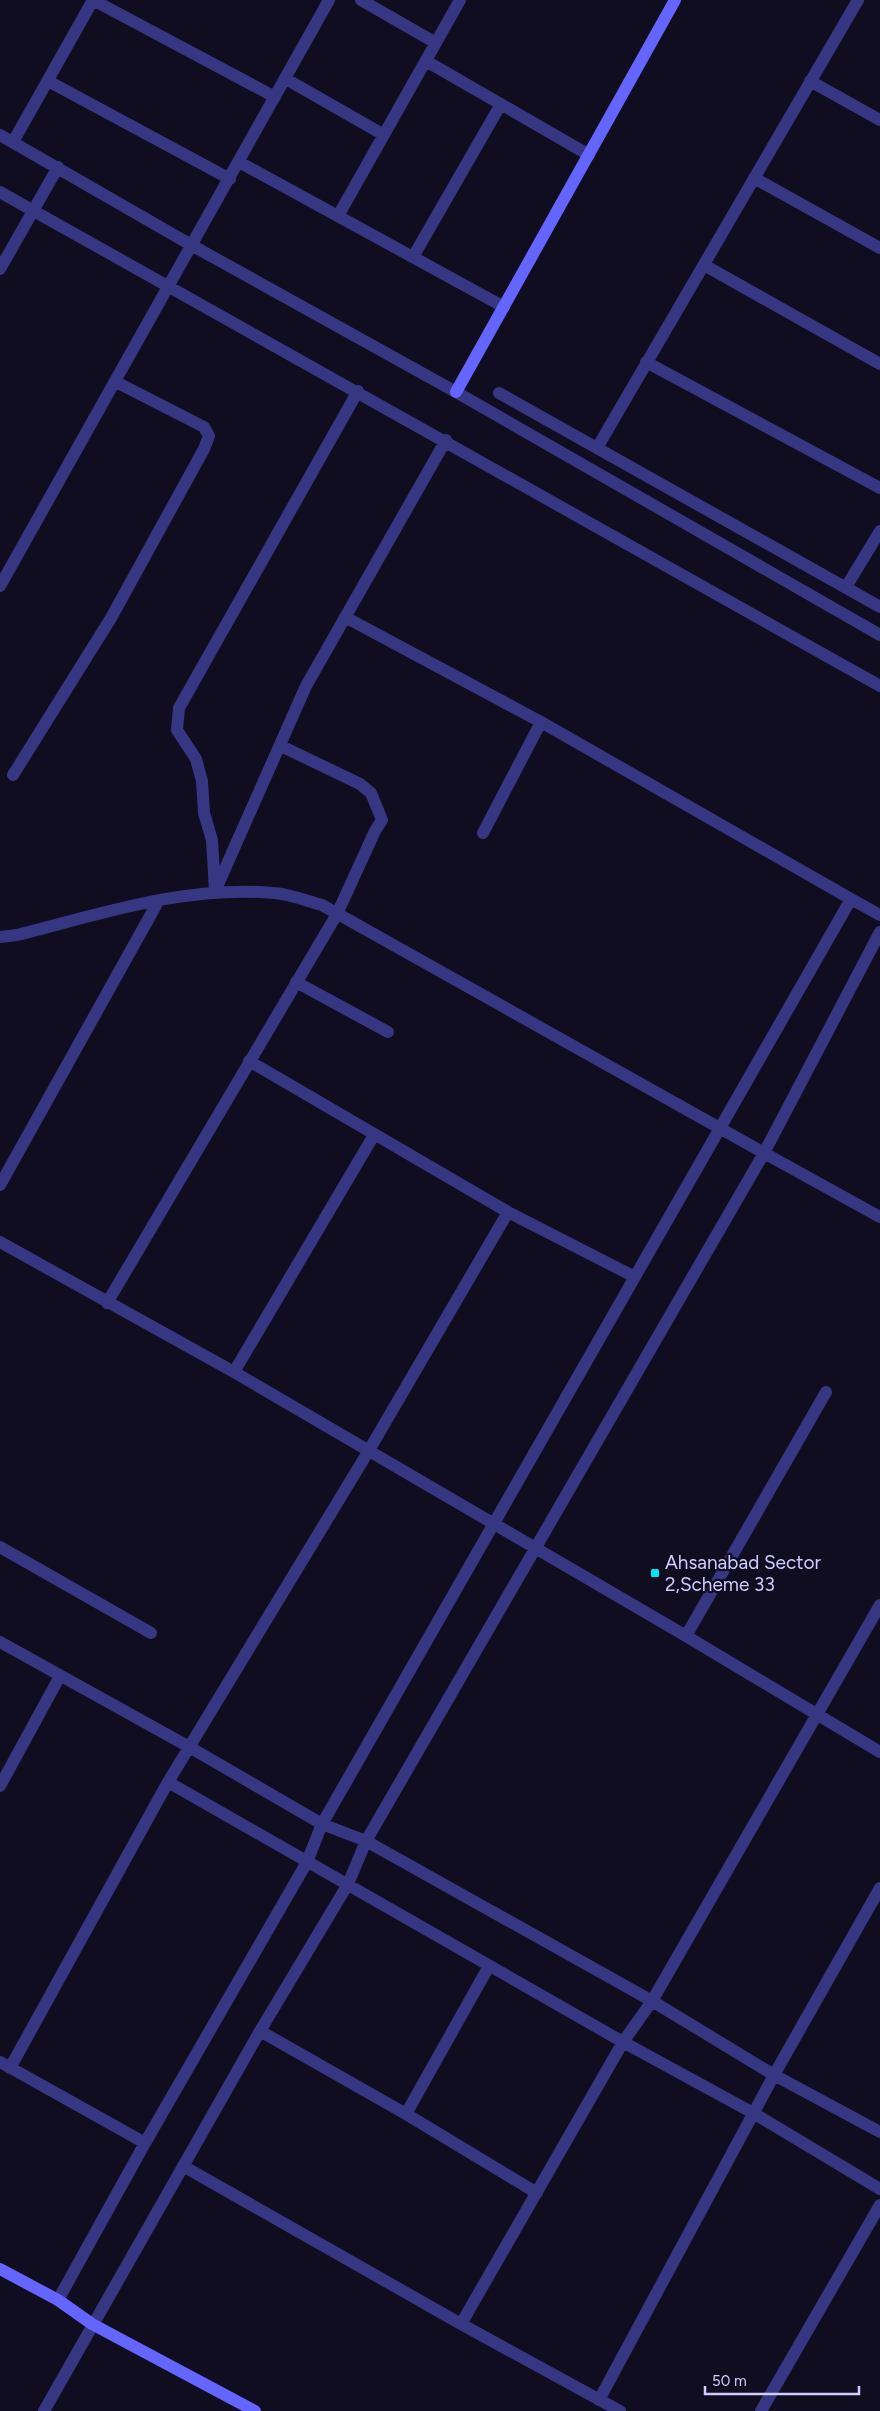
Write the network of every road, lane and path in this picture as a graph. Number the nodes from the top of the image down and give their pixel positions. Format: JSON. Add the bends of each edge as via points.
{"nodes":[{"id":1,"x":329,"y":0,"type":"edge"},
{"id":2,"x":361,"y":0,"type":"edge"},
{"id":3,"x":460,"y":0,"type":"edge"},
{"id":4,"x":676,"y":0,"type":"edge"},
{"id":5,"x":858,"y":0,"type":"edge"},
{"id":6,"x":436,"y":43,"type":"junction"},
{"id":7,"x":426,"y":61,"type":"junction"},
{"id":8,"x":286,"y":78,"type":"junction"},
{"id":9,"x":48,"y":80,"type":"junction"},
{"id":10,"x":810,"y":80,"type":"junction"},
{"id":11,"x":275,"y":97,"type":"junction"},
{"id":12,"x":501,"y":104,"type":"junction"},
{"id":13,"x":880,"y":120,"type":"edge"},
{"id":14,"x":0,"y":135,"type":"edge"},
{"id":15,"x":384,"y":135,"type":"junction"},
{"id":16,"x":13,"y":142,"type":"junction"},
{"id":17,"x":589,"y":154,"type":"junction"},
{"id":18,"x":239,"y":162,"type":"junction"},
{"id":19,"x":58,"y":167,"type":"junction"},
{"id":20,"x":754,"y":178,"type":"junction"},
{"id":21,"x":230,"y":179,"type":"junction"},
{"id":22,"x":0,"y":192,"type":"edge"},
{"id":23,"x":33,"y":210,"type":"junction"},
{"id":24,"x":338,"y":216,"type":"junction"},
{"id":25,"x":193,"y":246,"type":"junction"},
{"id":26,"x":880,"y":248,"type":"edge"},
{"id":27,"x":413,"y":257,"type":"junction"},
{"id":28,"x":704,"y":265,"type":"junction"},
{"id":29,"x":0,"y":269,"type":"edge"},
{"id":30,"x":170,"y":286,"type":"junction"},
{"id":31,"x":504,"y":307,"type":"junction"},
{"id":32,"x":646,"y":362,"type":"junction"},
{"id":33,"x":880,"y":364,"type":"edge"},
{"id":34,"x":116,"y":382,"type":"junction"},
{"id":35,"x":358,"y":391,"type":"junction"},
{"id":36,"x":456,"y":392,"type":"junction"},
{"id":37,"x":499,"y":393,"type":"dead end"},
{"id":38,"x":446,"y":440,"type":"junction"},
{"id":39,"x":597,"y":448,"type":"junction"},
{"id":40,"x":880,"y":488,"type":"edge"},
{"id":41,"x":880,"y":531,"type":"edge"},
{"id":42,"x":0,"y":586,"type":"edge"},
{"id":43,"x":846,"y":587,"type":"junction"},
{"id":44,"x":880,"y":607,"type":"edge"},
{"id":45,"x":345,"y":617,"type":"junction"},
{"id":46,"x":880,"y":635,"type":"edge"},
{"id":47,"x":880,"y":686,"type":"edge"},
{"id":48,"x":541,"y":722,"type":"junction"},
{"id":49,"x":281,"y":746,"type":"junction"},
{"id":50,"x":14,"y":775,"type":"dead end"},
{"id":51,"x":482,"y":832,"type":"dead end"},
{"id":52,"x":215,"y":891,"type":"junction"},
{"id":53,"x":851,"y":899,"type":"junction"},
{"id":54,"x":159,"y":900,"type":"junction"},
{"id":55,"x":337,"y":914,"type":"junction"},
{"id":56,"x":880,"y":915,"type":"edge"},
{"id":57,"x":880,"y":932,"type":"edge"},
{"id":58,"x":0,"y":937,"type":"edge"},
{"id":59,"x":296,"y":982,"type":"junction"},
{"id":60,"x":388,"y":1032,"type":"dead end"},
{"id":61,"x":249,"y":1061,"type":"junction"},
{"id":62,"x":720,"y":1128,"type":"junction"},
{"id":63,"x":374,"y":1135,"type":"junction"},
{"id":64,"x":764,"y":1153,"type":"junction"},
{"id":65,"x":0,"y":1185,"type":"edge"},
{"id":66,"x":508,"y":1212,"type":"junction"},
{"id":67,"x":880,"y":1218,"type":"edge"},
{"id":68,"x":0,"y":1242,"type":"edge"},
{"id":69,"x":635,"y":1277,"type":"junction"},
{"id":70,"x":106,"y":1303,"type":"junction"},
{"id":71,"x":234,"y":1372,"type":"junction"},
{"id":72,"x":826,"y":1392,"type":"dead end"},
{"id":73,"x":368,"y":1452,"type":"junction"},
{"id":74,"x":494,"y":1523,"type":"junction"},
{"id":75,"x":0,"y":1547,"type":"edge"},
{"id":76,"x":535,"y":1547,"type":"junction"},
{"id":77,"x":880,"y":1605,"type":"edge"},
{"id":78,"x":151,"y":1632,"type":"dead end"},
{"id":79,"x":686,"y":1636,"type":"junction"},
{"id":80,"x":0,"y":1642,"type":"edge"},
{"id":81,"x":60,"y":1676,"type":"junction"},
{"id":82,"x":818,"y":1714,"type":"junction"},
{"id":83,"x":191,"y":1748,"type":"junction"},
{"id":84,"x":880,"y":1752,"type":"edge"},
{"id":85,"x":168,"y":1782,"type":"junction"},
{"id":86,"x":0,"y":1786,"type":"edge"},
{"id":87,"x":322,"y":1824,"type":"junction"},
{"id":88,"x":366,"y":1841,"type":"junction"},
{"id":89,"x":308,"y":1862,"type":"junction"},
{"id":90,"x":348,"y":1884,"type":"junction"},
{"id":91,"x":880,"y":1888,"type":"edge"},
{"id":92,"x":489,"y":1966,"type":"junction"},
{"id":93,"x":652,"y":2001,"type":"junction"},
{"id":94,"x":260,"y":2031,"type":"junction"},
{"id":95,"x":623,"y":2042,"type":"junction"},
{"id":96,"x":5,"y":2065,"type":"edge"},
{"id":97,"x":774,"y":2075,"type":"junction"},
{"id":98,"x":406,"y":2114,"type":"junction"},
{"id":99,"x":755,"y":2114,"type":"junction"},
{"id":100,"x":880,"y":2132,"type":"edge"},
{"id":101,"x":145,"y":2144,"type":"junction"},
{"id":102,"x":183,"y":2166,"type":"junction"},
{"id":103,"x":880,"y":2189,"type":"edge"},
{"id":104,"x":537,"y":2193,"type":"junction"},
{"id":105,"x":880,"y":2205,"type":"edge"},
{"id":106,"x":0,"y":2269,"type":"edge"},
{"id":107,"x":58,"y":2300,"type":"junction"},
{"id":108,"x":92,"y":2324,"type":"junction"},
{"id":109,"x":461,"y":2324,"type":"junction"},
{"id":110,"x":599,"y":2400,"type":"junction"},
{"id":111,"x":44,"y":2411,"type":"edge"},
{"id":112,"x":256,"y":2411,"type":"edge"},
{"id":113,"x":620,"y":2411,"type":"edge"},
{"id":114,"x":761,"y":2411,"type":"edge"}],
"edges":[{"from":1,"to":8,"type":"street"},
{"from":2,"to":6,"type":"street"},
{"from":3,"to":6,"type":"street"},
{"from":4,"to":17,"type":"street"},
{"from":5,"to":10,"type":"street"},
{"from":6,"to":7,"type":"street"},
{"from":7,"to":12,"type":"street"},
{"from":7,"to":15,"type":"street"},
{"from":8,"to":11,"type":"street"},
{"from":8,"to":15,"type":"street"},
{"from":9,"to":11,"type":"street","via":[[93,0]]},
{"from":9,"to":16,"type":"street"},
{"from":9,"to":21,"type":"street"},
{"from":10,"to":13,"type":"street"},
{"from":10,"to":20,"type":"street"},
{"from":11,"to":18,"type":"street"},
{"from":12,"to":17,"type":"street"},
{"from":12,"to":27,"type":"street"},
{"from":14,"to":16,"type":"street"},
{"from":15,"to":24,"type":"street"},
{"from":16,"to":19,"type":"street"},
{"from":17,"to":31,"type":"street"},
{"from":18,"to":21,"type":"street"},
{"from":18,"to":24,"type":"street"},
{"from":19,"to":23,"type":"street"},
{"from":19,"to":25,"type":"street"},
{"from":20,"to":26,"type":"street"},
{"from":20,"to":28,"type":"street"},
{"from":21,"to":25,"type":"street"},
{"from":22,"to":23,"type":"street"},
{"from":23,"to":29,"type":"street"},
{"from":23,"to":30,"type":"street"},
{"from":24,"to":27,"type":"street"},
{"from":25,"to":30,"type":"street"},
{"from":25,"to":36,"type":"street"},
{"from":27,"to":31,"type":"street"},
{"from":28,"to":32,"type":"street"},
{"from":28,"to":33,"type":"street"},
{"from":30,"to":34,"type":"street"},
{"from":30,"to":35,"type":"street"},
{"from":31,"to":36,"type":"street"},
{"from":32,"to":39,"type":"street"},
{"from":32,"to":40,"type":"street"},
{"from":34,"to":42,"type":"street"},
{"from":34,"to":50,"type":"street","via":[[204,427],[209,436],[111,618]]},
{"from":35,"to":38,"type":"street"},
{"from":35,"to":52,"type":"street","via":[[178,708],[177,730],[196,759],[202,781],[204,813],[212,840]]},
{"from":36,"to":46,"type":"street"},
{"from":37,"to":39,"type":"street"},
{"from":38,"to":45,"type":"street"},
{"from":38,"to":47,"type":"street"},
{"from":39,"to":43,"type":"street"},
{"from":41,"to":43,"type":"street"},
{"from":43,"to":44,"type":"street"},
{"from":45,"to":48,"type":"street"},
{"from":45,"to":49,"type":"street","via":[[306,686]]},
{"from":48,"to":51,"type":"street"},
{"from":48,"to":53,"type":"street"},
{"from":49,"to":52,"type":"street"},
{"from":49,"to":55,"type":"street","via":[[360,784],[371,792],[377,805],[382,820]]},
{"from":52,"to":54,"type":"street"},
{"from":52,"to":55,"type":"street","via":[[276,893],[322,905]]},
{"from":53,"to":56,"type":"street"},
{"from":53,"to":62,"type":"street"},
{"from":54,"to":58,"type":"street"},
{"from":54,"to":65,"type":"street"},
{"from":55,"to":59,"type":"street"},
{"from":55,"to":62,"type":"street"},
{"from":57,"to":64,"type":"street"},
{"from":59,"to":60,"type":"street"},
{"from":59,"to":61,"type":"street"},
{"from":61,"to":63,"type":"street"},
{"from":61,"to":70,"type":"street"},
{"from":62,"to":64,"type":"street"},
{"from":62,"to":69,"type":"street"},
{"from":63,"to":66,"type":"street"},
{"from":63,"to":71,"type":"street"},
{"from":64,"to":67,"type":"street"},
{"from":64,"to":76,"type":"street"},
{"from":66,"to":69,"type":"street"},
{"from":66,"to":73,"type":"street"},
{"from":68,"to":70,"type":"street"},
{"from":69,"to":74,"type":"street"},
{"from":70,"to":71,"type":"street"},
{"from":71,"to":73,"type":"street"},
{"from":72,"to":79,"type":"street"},
{"from":73,"to":74,"type":"street"},
{"from":73,"to":83,"type":"street"},
{"from":74,"to":76,"type":"street"},
{"from":74,"to":87,"type":"street"},
{"from":75,"to":78,"type":"street"},
{"from":76,"to":79,"type":"street"},
{"from":76,"to":88,"type":"street"},
{"from":77,"to":82,"type":"street"},
{"from":79,"to":82,"type":"street"},
{"from":80,"to":81,"type":"street"},
{"from":81,"to":83,"type":"street"},
{"from":81,"to":86,"type":"street"},
{"from":82,"to":84,"type":"street"},
{"from":82,"to":93,"type":"street"},
{"from":83,"to":85,"type":"street"},
{"from":83,"to":87,"type":"street"},
{"from":85,"to":89,"type":"street"},
{"from":85,"to":96,"type":"street"},
{"from":87,"to":88,"type":"street"},
{"from":87,"to":89,"type":"street"},
{"from":88,"to":90,"type":"street"},
{"from":88,"to":93,"type":"street"},
{"from":89,"to":90,"type":"street"},
{"from":89,"to":101,"type":"street"},
{"from":90,"to":92,"type":"street"},
{"from":90,"to":94,"type":"street"},
{"from":91,"to":97,"type":"street"},
{"from":92,"to":95,"type":"street"},
{"from":92,"to":98,"type":"street"},
{"from":93,"to":95,"type":"street"},
{"from":93,"to":97,"type":"street"},
{"from":94,"to":98,"type":"street"},
{"from":94,"to":102,"type":"street"},
{"from":95,"to":99,"type":"street"},
{"from":95,"to":104,"type":"street"},
{"from":96,"to":101,"type":"street"},
{"from":97,"to":99,"type":"street"},
{"from":97,"to":100,"type":"street"},
{"from":98,"to":104,"type":"street"},
{"from":99,"to":103,"type":"street"},
{"from":99,"to":110,"type":"street"},
{"from":101,"to":107,"type":"street"},
{"from":102,"to":108,"type":"street"},
{"from":102,"to":109,"type":"street"},
{"from":104,"to":109,"type":"street"},
{"from":105,"to":114,"type":"street"},
{"from":106,"to":107,"type":"street"},
{"from":107,"to":108,"type":"street"},
{"from":108,"to":111,"type":"street"},
{"from":108,"to":112,"type":"street"},
{"from":109,"to":110,"type":"street"},
{"from":110,"to":113,"type":"street"}]}
